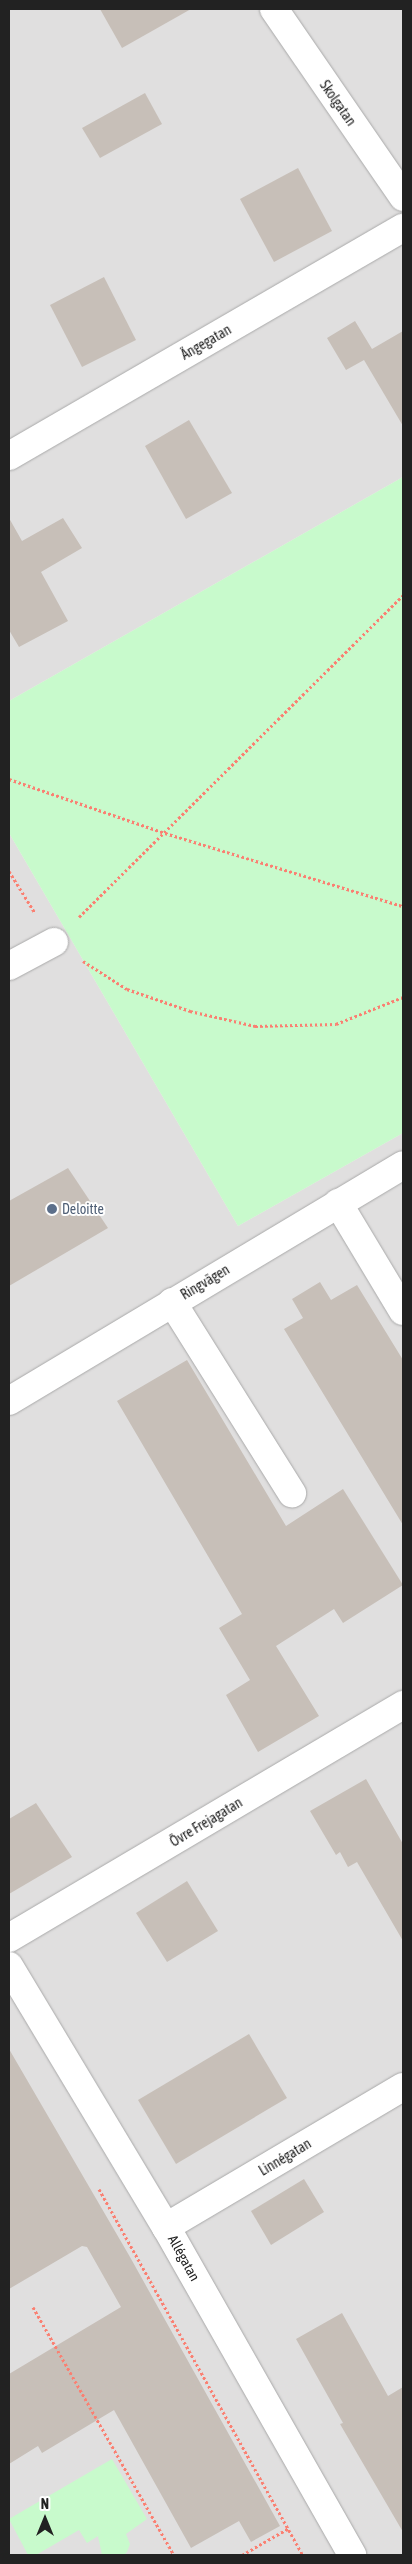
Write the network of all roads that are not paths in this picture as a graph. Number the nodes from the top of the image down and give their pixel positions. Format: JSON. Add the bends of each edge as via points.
{"nodes":[{"id":1,"x":274,"y":9,"type":"edge"},
{"id":2,"x":403,"y":197,"type":"edge"},
{"id":3,"x":403,"y":228,"type":"edge"},
{"id":4,"x":9,"y":456,"type":"edge"},
{"id":5,"x":54,"y":942,"type":"road end"},
{"id":6,"x":9,"y":966,"type":"edge"},
{"id":7,"x":403,"y":1165,"type":"edge"},
{"id":8,"x":338,"y":1203,"type":"junction"},
{"id":9,"x":172,"y":1302,"type":"junction"},
{"id":10,"x":403,"y":1311,"type":"edge"},
{"id":11,"x":9,"y":1401,"type":"edge"},
{"id":12,"x":292,"y":1493,"type":"dead end"},
{"id":13,"x":403,"y":1706,"type":"edge"},
{"id":14,"x":9,"y":1938,"type":"edge"},
{"id":15,"x":9,"y":1966,"type":"edge"},
{"id":16,"x":403,"y":2087,"type":"edge"},
{"id":17,"x":166,"y":2227,"type":"junction"},
{"id":18,"x":352,"y":2555,"type":"edge"}],
"edges":[{"from":1,"to":2,"type":"street","name":"Skolgatan"},
{"from":3,"to":4,"type":"street","name":"Ängegatan"},
{"from":5,"to":6,"type":"street"},
{"from":7,"to":8,"type":"street","name":"Ringvägen"},
{"from":8,"to":9,"type":"street","name":"Ringvägen"},
{"from":8,"to":10,"type":"street"},
{"from":9,"to":11,"type":"street","name":"Ringvägen"},
{"from":9,"to":12,"type":"street"},
{"from":13,"to":14,"type":"street","name":"Övre Frejagatan"},
{"from":15,"to":17,"type":"street","name":"Allégatan"},
{"from":16,"to":17,"type":"street","name":"Linnégatan"},
{"from":17,"to":18,"type":"street","name":"Allégatan"}]}
